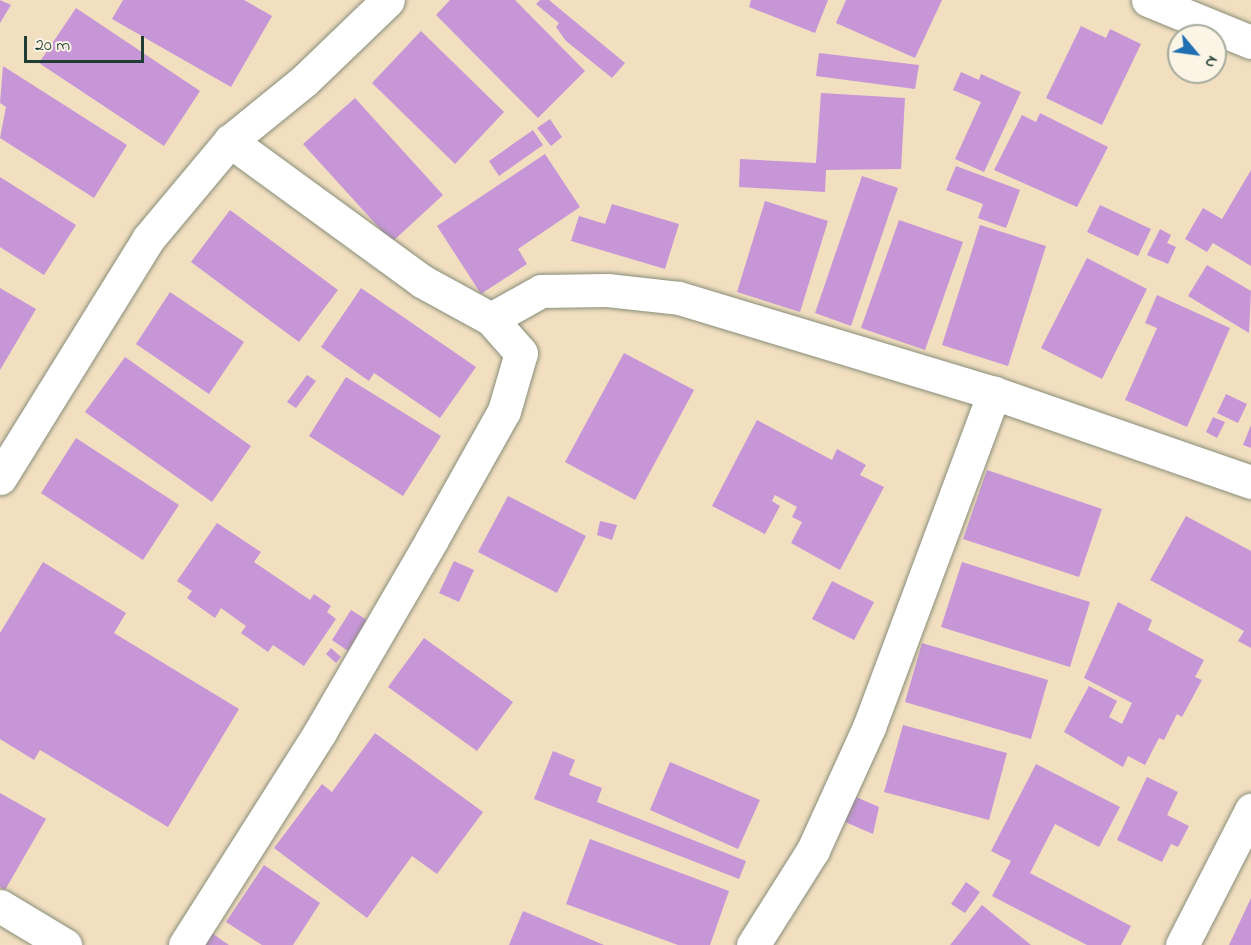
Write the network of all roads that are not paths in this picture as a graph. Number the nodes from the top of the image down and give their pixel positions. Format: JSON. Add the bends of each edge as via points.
{"nodes":[{"id":1,"x":388,"y":0,"type":"edge"},
{"id":2,"x":1148,"y":0,"type":"edge"},
{"id":3,"x":1251,"y":42,"type":"edge"},
{"id":4,"x":230,"y":141,"type":"junction"},
{"id":5,"x":491,"y":319,"type":"junction"},
{"id":6,"x":994,"y":393,"type":"junction"},
{"id":7,"x":0,"y":478,"type":"edge"},
{"id":8,"x":1251,"y":482,"type":"edge"},
{"id":9,"x":1251,"y":810,"type":"edge"},
{"id":10,"x":0,"y":906,"type":"edge"},
{"id":11,"x":65,"y":945,"type":"edge"},
{"id":12,"x":185,"y":945,"type":"edge"},
{"id":13,"x":753,"y":945,"type":"edge"},
{"id":14,"x":1182,"y":945,"type":"edge"}],
"edges":[{"from":1,"to":4,"type":"street","via":[[305,80]]},
{"from":2,"to":3,"type":"street"},
{"from":4,"to":5,"type":"street","via":[[422,281]]},
{"from":4,"to":7,"type":"street","via":[[148,239]]},
{"from":5,"to":6,"type":"street","via":[[542,291],[607,290],[679,298]]},
{"from":5,"to":12,"type":"street","via":[[521,353],[504,411],[365,658]]},
{"from":6,"to":8,"type":"street"},
{"from":6,"to":13,"type":"street","via":[[869,727],[813,850]]},
{"from":9,"to":14,"type":"street"},
{"from":10,"to":11,"type":"street"}]}
